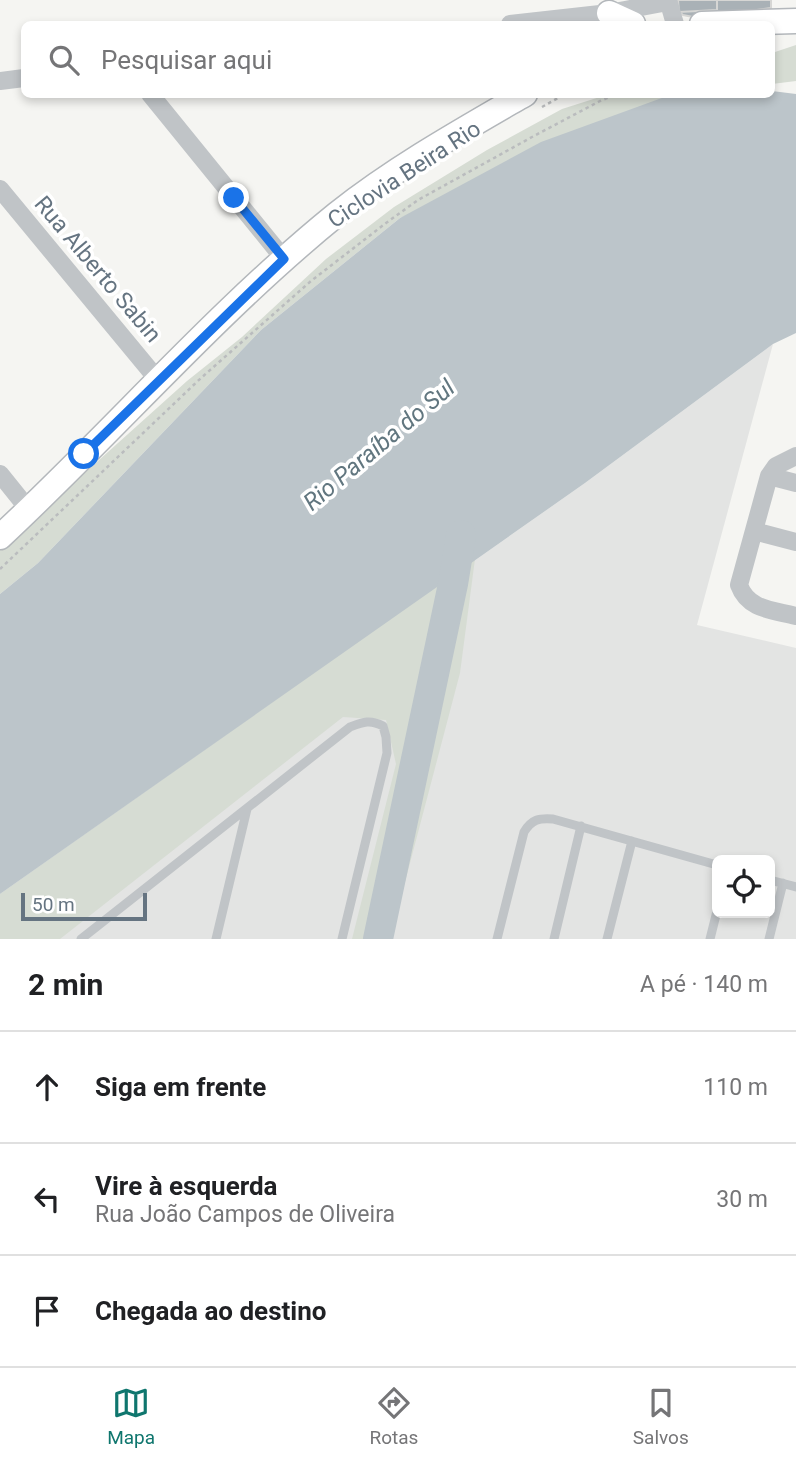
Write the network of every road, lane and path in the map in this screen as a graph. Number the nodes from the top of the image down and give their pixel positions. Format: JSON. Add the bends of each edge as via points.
{"nodes":[{"id":1,"x":668,"y":1,"type":"edge"},
{"id":2,"x":610,"y":13,"type":"junction"},
{"id":3,"x":537,"y":21,"type":"edge"},
{"id":4,"x":627,"y":21,"type":"edge"},
{"id":5,"x":674,"y":21,"type":"edge"},
{"id":6,"x":796,"y":21,"type":"edge"},
{"id":7,"x":775,"y":22,"type":"edge"},
{"id":8,"x":21,"y":78,"type":"edge"},
{"id":9,"x":0,"y":81,"type":"edge"},
{"id":10,"x":153,"y":98,"type":"edge"},
{"id":11,"x":549,"y":98,"type":"edge"},
{"id":12,"x":607,"y":98,"type":"edge"},
{"id":13,"x":530,"y":103,"type":"edge"},
{"id":14,"x":0,"y":189,"type":"edge"},
{"id":15,"x":284,"y":259,"type":"junction"},
{"id":16,"x":158,"y":380,"type":"junction"},
{"id":17,"x":796,"y":456,"type":"edge"},
{"id":18,"x":0,"y":474,"type":"edge"},
{"id":19,"x":769,"y":476,"type":"junction"},
{"id":20,"x":796,"y":483,"type":"edge"},
{"id":21,"x":29,"y":510,"type":"junction"},
{"id":22,"x":754,"y":531,"type":"junction"},
{"id":23,"x":0,"y":537,"type":"edge"},
{"id":24,"x":796,"y":542,"type":"edge"},
{"id":25,"x":0,"y":569,"type":"edge"},
{"id":26,"x":796,"y":616,"type":"edge"},
{"id":27,"x":247,"y":809,"type":"junction"},
{"id":28,"x":581,"y":826,"type":"junction"},
{"id":29,"x":632,"y":841,"type":"junction"},
{"id":30,"x":712,"y":864,"type":"edge"},
{"id":31,"x":775,"y":881,"type":"edge"},
{"id":32,"x":783,"y":883,"type":"junction"},
{"id":33,"x":796,"y":887,"type":"edge"},
{"id":34,"x":715,"y":918,"type":"edge"},
{"id":35,"x":81,"y":939,"type":"edge"},
{"id":36,"x":216,"y":939,"type":"edge"},
{"id":37,"x":342,"y":939,"type":"edge"},
{"id":38,"x":497,"y":939,"type":"edge"},
{"id":39,"x":554,"y":939,"type":"edge"},
{"id":40,"x":607,"y":939,"type":"edge"},
{"id":41,"x":710,"y":939,"type":"edge"},
{"id":42,"x":769,"y":939,"type":"edge"}],
"edges":[{"from":1,"to":2,"type":"street"},
{"from":1,"to":5,"type":"street"},
{"from":2,"to":3,"type":"street"},
{"from":2,"to":4,"type":"main road"},
{"from":6,"to":7,"type":"main road"},
{"from":8,"to":9,"type":"street"},
{"from":10,"to":15,"type":"street"},
{"from":11,"to":13,"type":"path"},
{"from":12,"to":25,"type":"path","via":[[418,200],[386,223],[201,378]]},
{"from":13,"to":15,"type":"main road","via":[[437,145],[340,212]]},
{"from":14,"to":16,"type":"street","name":"Rua Alberto Sabin"},
{"from":15,"to":16,"type":"main road"},
{"from":16,"to":21,"type":"main road"},
{"from":17,"to":19,"type":"street","via":[[776,466]]},
{"from":18,"to":21,"type":"street"},
{"from":19,"to":20,"type":"street"},
{"from":19,"to":22,"type":"street"},
{"from":21,"to":23,"type":"main road"},
{"from":22,"to":24,"type":"street"},
{"from":22,"to":26,"type":"street","via":[[740,585],[744,597],[756,606]]},
{"from":27,"to":35,"type":"lane"},
{"from":27,"to":36,"type":"lane"},
{"from":27,"to":37,"type":"lane","via":[[350,727],[364,721],[383,726],[387,753]]},
{"from":28,"to":29,"type":"lane"},
{"from":28,"to":38,"type":"lane","via":[[540,818],[530,823]]},
{"from":28,"to":39,"type":"lane"},
{"from":29,"to":30,"type":"lane"},
{"from":29,"to":40,"type":"lane"},
{"from":31,"to":32,"type":"lane"},
{"from":32,"to":33,"type":"lane"},
{"from":32,"to":42,"type":"lane"},
{"from":34,"to":41,"type":"lane"}]}
